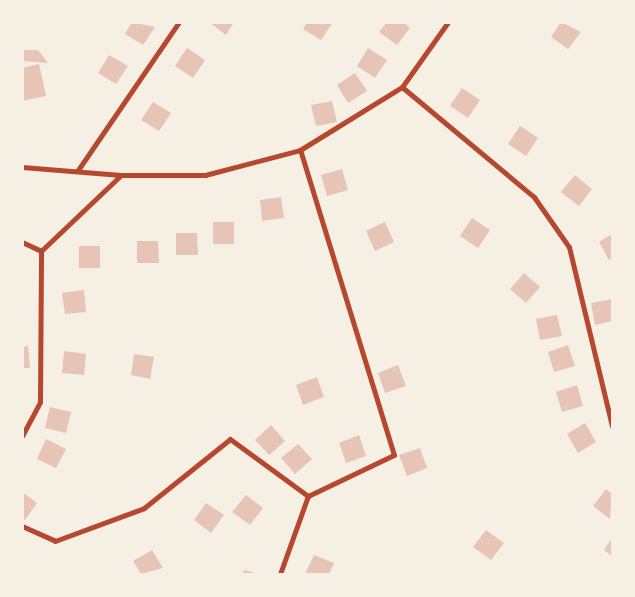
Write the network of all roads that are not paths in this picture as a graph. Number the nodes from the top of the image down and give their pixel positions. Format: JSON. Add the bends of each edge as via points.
{"nodes":[{"id":1,"x":179,"y":22,"type":"edge"},
{"id":2,"x":448,"y":22,"type":"edge"},
{"id":3,"x":402,"y":87,"type":"junction"},
{"id":4,"x":300,"y":150,"type":"junction"},
{"id":5,"x":22,"y":168,"type":"edge"},
{"id":6,"x":78,"y":170,"type":"junction"},
{"id":7,"x":121,"y":175,"type":"junction"},
{"id":8,"x":22,"y":242,"type":"edge"},
{"id":9,"x":41,"y":251,"type":"junction"},
{"id":10,"x":612,"y":426,"type":"edge"},
{"id":11,"x":22,"y":436,"type":"edge"},
{"id":12,"x":308,"y":496,"type":"junction"},
{"id":13,"x":22,"y":526,"type":"edge"},
{"id":14,"x":280,"y":574,"type":"edge"}],
"edges":[{"from":1,"to":6,"type":"street"},
{"from":2,"to":3,"type":"street"},
{"from":3,"to":4,"type":"street"},
{"from":3,"to":10,"type":"street","via":[[534,197],[569,247]]},
{"from":4,"to":7,"type":"street","via":[[205,175]]},
{"from":4,"to":12,"type":"street","via":[[394,455]]},
{"from":5,"to":6,"type":"street"},
{"from":6,"to":7,"type":"street"},
{"from":7,"to":9,"type":"street"},
{"from":8,"to":9,"type":"street"},
{"from":9,"to":11,"type":"street","via":[[40,402]]},
{"from":12,"to":13,"type":"street","via":[[230,439],[144,508],[55,541]]},
{"from":12,"to":14,"type":"street"}]}
